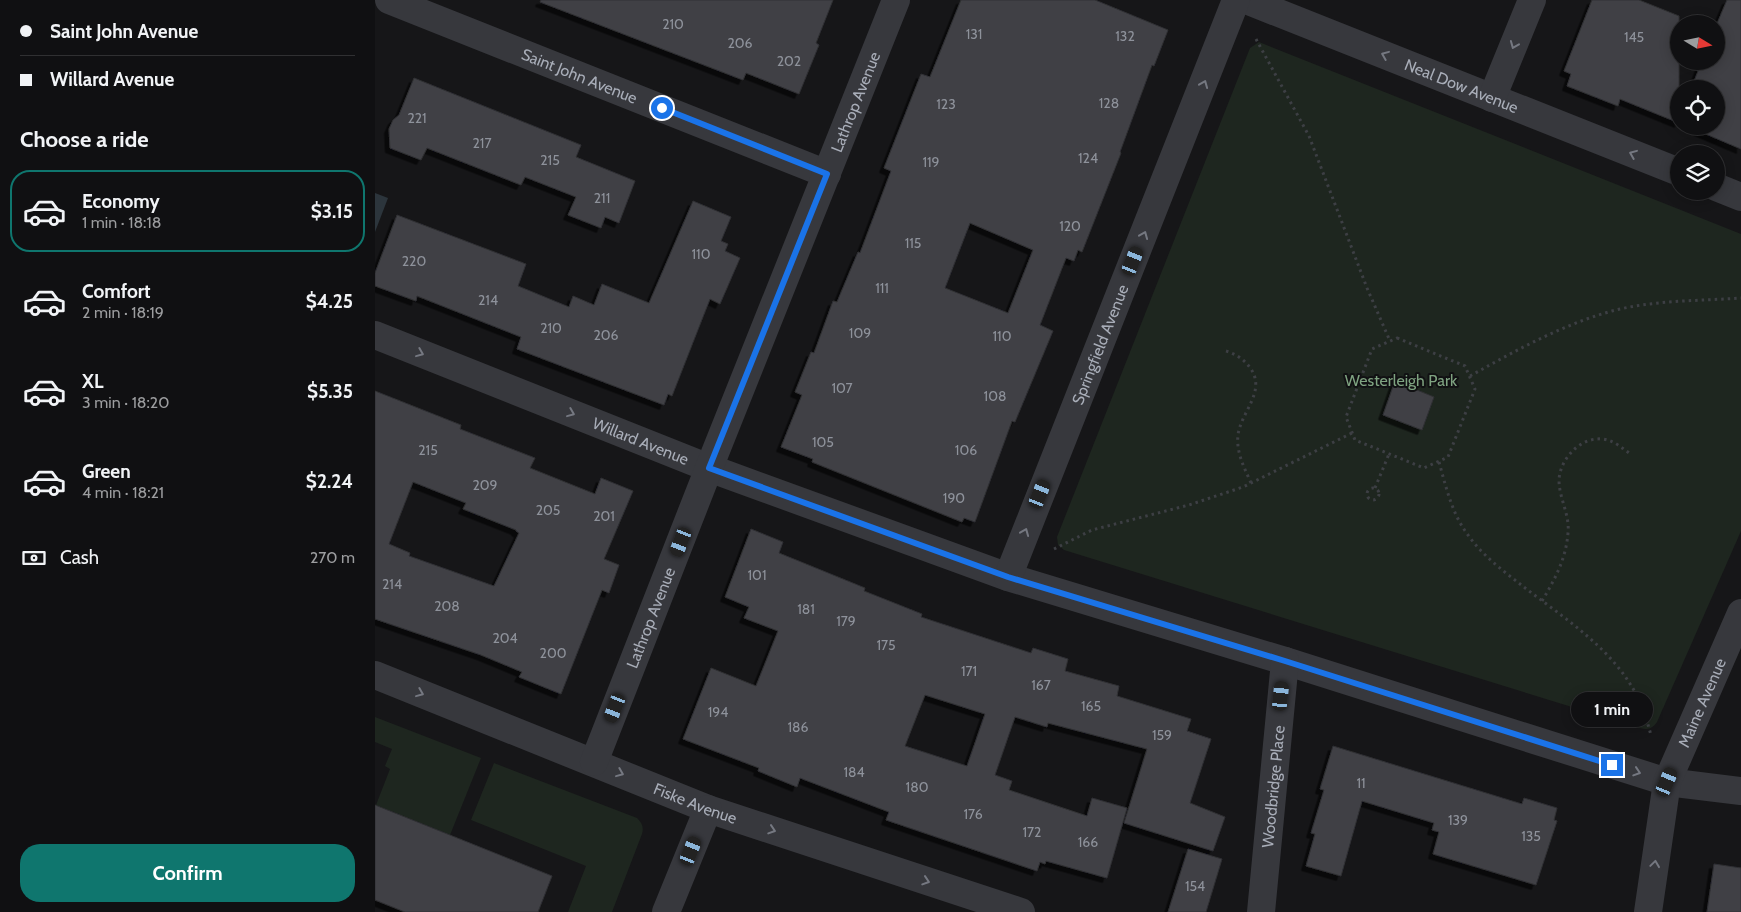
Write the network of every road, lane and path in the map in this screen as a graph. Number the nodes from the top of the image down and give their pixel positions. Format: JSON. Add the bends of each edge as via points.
{"nodes":[{"id":1,"x":389,"y":0,"type":"edge"},
{"id":2,"x":896,"y":0,"type":"edge"},
{"id":3,"x":1236,"y":0,"type":"edge"},
{"id":4,"x":1247,"y":0,"type":"edge"},
{"id":5,"x":1532,"y":0,"type":"edge"},
{"id":6,"x":1256,"y":38,"type":"dead end"},
{"id":7,"x":1492,"y":98,"type":"junction"},
{"id":8,"x":1670,"y":168,"type":"edge"},
{"id":9,"x":827,"y":174,"type":"junction"},
{"id":10,"x":1725,"y":191,"type":"edge"},
{"id":11,"x":1741,"y":197,"type":"edge"},
{"id":12,"x":1741,"y":298,"type":"edge"},
{"id":13,"x":375,"y":335,"type":"edge"},
{"id":14,"x":1390,"y":341,"type":"junction"},
{"id":15,"x":1226,"y":351,"type":"dead end"},
{"id":16,"x":1470,"y":376,"type":"junction"},
{"id":17,"x":1352,"y":433,"type":"junction"},
{"id":18,"x":1629,"y":453,"type":"dead end"},
{"id":19,"x":1389,"y":454,"type":"junction"},
{"id":20,"x":1439,"y":462,"type":"junction"},
{"id":21,"x":709,"y":468,"type":"junction"},
{"id":22,"x":1251,"y":483,"type":"junction"},
{"id":23,"x":1375,"y":488,"type":"dead end"},
{"id":24,"x":1052,"y":550,"type":"dead end"},
{"id":25,"x":1008,"y":577,"type":"junction"},
{"id":26,"x":1542,"y":601,"type":"junction"},
{"id":27,"x":1741,"y":613,"type":"edge"},
{"id":28,"x":1285,"y":661,"type":"junction"},
{"id":29,"x":375,"y":675,"type":"edge"},
{"id":30,"x":1651,"y":735,"type":"dead end"},
{"id":31,"x":594,"y":762,"type":"junction"},
{"id":32,"x":1667,"y":782,"type":"junction"},
{"id":33,"x":1741,"y":791,"type":"edge"},
{"id":34,"x":708,"y":809,"type":"junction"},
{"id":35,"x":666,"y":912,"type":"edge"},
{"id":36,"x":1021,"y":912,"type":"edge"},
{"id":37,"x":1261,"y":912,"type":"edge"},
{"id":38,"x":1648,"y":912,"type":"edge"}],
"edges":[{"from":1,"to":9,"type":"street","name":"Saint John Avenue"},
{"from":2,"to":9,"type":"street","name":"Lathrop Avenue"},
{"from":25,"to":3,"type":"street","name":"Springfield Avenue","one_way":true},
{"from":7,"to":4,"type":"street","name":"Neal Dow Avenue","one_way":true},
{"from":5,"to":7,"type":"street","one_way":true},
{"from":6,"to":14,"type":"path","via":[[1309,136]]},
{"from":8,"to":7,"type":"street","name":"Neal Dow Avenue","one_way":true},
{"from":9,"to":21,"type":"street","name":"Lathrop Avenue"},
{"from":10,"to":11,"type":"street"},
{"from":12,"to":16,"type":"path","via":[[1675,301],[1593,317],[1534,341]]},
{"from":13,"to":21,"type":"street","name":"Willard Avenue","one_way":true},
{"from":14,"to":16,"type":"path","via":[[1397,338],[1465,366]]},
{"from":14,"to":17,"type":"path","via":[[1372,349],[1346,416]]},
{"from":15,"to":22,"type":"path","via":[[1233,353],[1253,372],[1253,400],[1238,433],[1241,460]]},
{"from":16,"to":20,"type":"path","via":[[1475,390],[1448,457]]},
{"from":17,"to":19,"type":"path","via":[[1355,440]]},
{"from":17,"to":22,"type":"path"},
{"from":18,"to":26,"type":"path","via":[[1609,440],[1592,439],[1569,454],[1559,478],[1568,516],[1567,544],[1555,580]]},
{"from":19,"to":20,"type":"path","via":[[1423,468]]},
{"from":19,"to":23,"type":"path"},
{"from":20,"to":26,"type":"path","via":[[1453,510],[1468,536],[1495,565]]},
{"from":21,"to":25,"type":"street","name":"Willard Avenue"},
{"from":21,"to":31,"type":"street","name":"Lathrop Avenue"},
{"from":22,"to":24,"type":"path","via":[[1189,505],[1092,530]]},
{"from":25,"to":28,"type":"street","name":"Willard Avenue"},
{"from":26,"to":30,"type":"path","via":[[1581,630],[1625,678],[1637,696]]},
{"from":27,"to":32,"type":"street","name":"Maine Avenue"},
{"from":28,"to":32,"type":"street","name":"Willard Avenue","one_way":true},
{"from":28,"to":37,"type":"street","name":"Woodbridge Place"},
{"from":29,"to":31,"type":"street","name":"Fiske Avenue","one_way":true},
{"from":31,"to":34,"type":"street","name":"Fiske Avenue","one_way":true},
{"from":32,"to":33,"type":"street","name":"Willard Avenue"},
{"from":38,"to":32,"type":"street","name":"Maine Avenue","one_way":true},
{"from":34,"to":35,"type":"street"},
{"from":34,"to":36,"type":"street","name":"Fiske Avenue","one_way":true}]}
